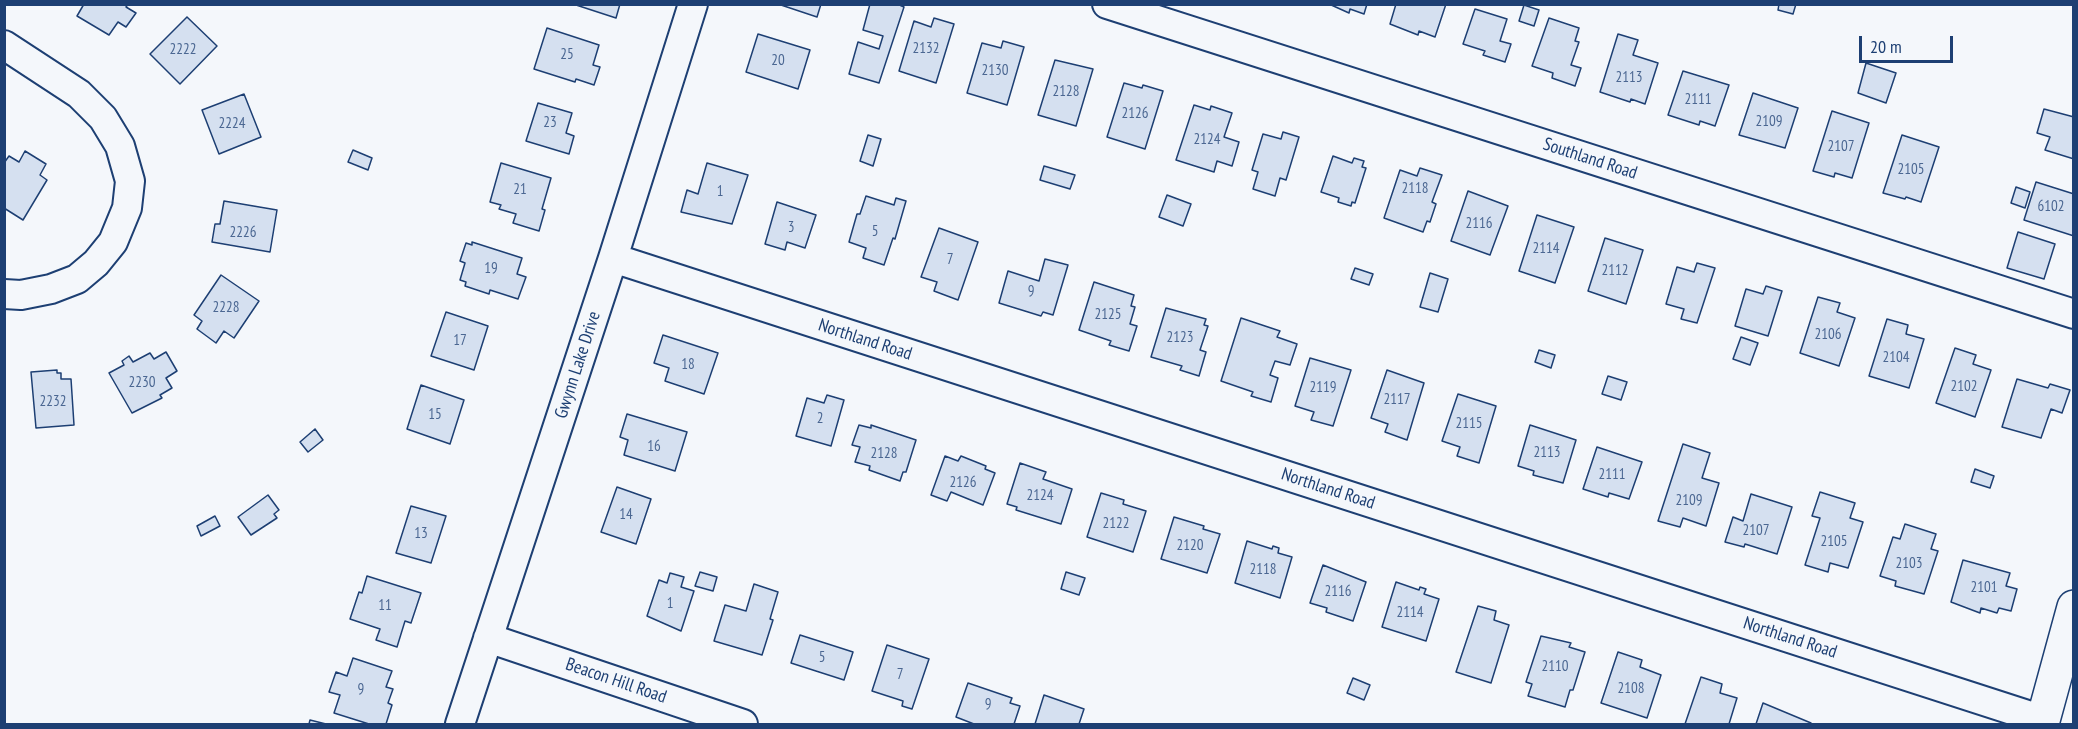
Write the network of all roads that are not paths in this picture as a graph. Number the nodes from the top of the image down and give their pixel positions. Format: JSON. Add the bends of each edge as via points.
{"nodes":[{"id":1,"x":693,"y":4,"type":"edge"},
{"id":2,"x":1107,"y":4,"type":"edge"},
{"id":3,"x":4,"y":45,"type":"edge"},
{"id":4,"x":613,"y":258,"type":"junction"},
{"id":5,"x":4,"y":294,"type":"edge"},
{"id":6,"x":2073,"y":314,"type":"edge"},
{"id":7,"x":2073,"y":613,"type":"edge"},
{"id":8,"x":488,"y":638,"type":"junction"},
{"id":9,"x":2042,"y":722,"type":"edge"},
{"id":10,"x":460,"y":724,"type":"edge"},
{"id":11,"x":743,"y":724,"type":"edge"}],
"edges":[{"from":1,"to":4,"type":"street","name":"Gwynn Lake Drive"},
{"from":2,"to":6,"type":"street","name":"Southland Road"},
{"from":3,"to":5,"type":"street","via":[[79,94],[104,118],[120,147],[130,181],[127,208],[113,242],[96,263],[76,279],[51,289]]},
{"from":4,"to":8,"type":"street","name":"Gwynn Lake Drive"},
{"from":4,"to":9,"type":"street","name":"Northland Road"},
{"from":7,"to":9,"type":"main road"},
{"from":8,"to":10,"type":"street","name":"Gwynn Lake Drive"},
{"from":8,"to":11,"type":"street","name":"Beacon Hill Road"}]}
